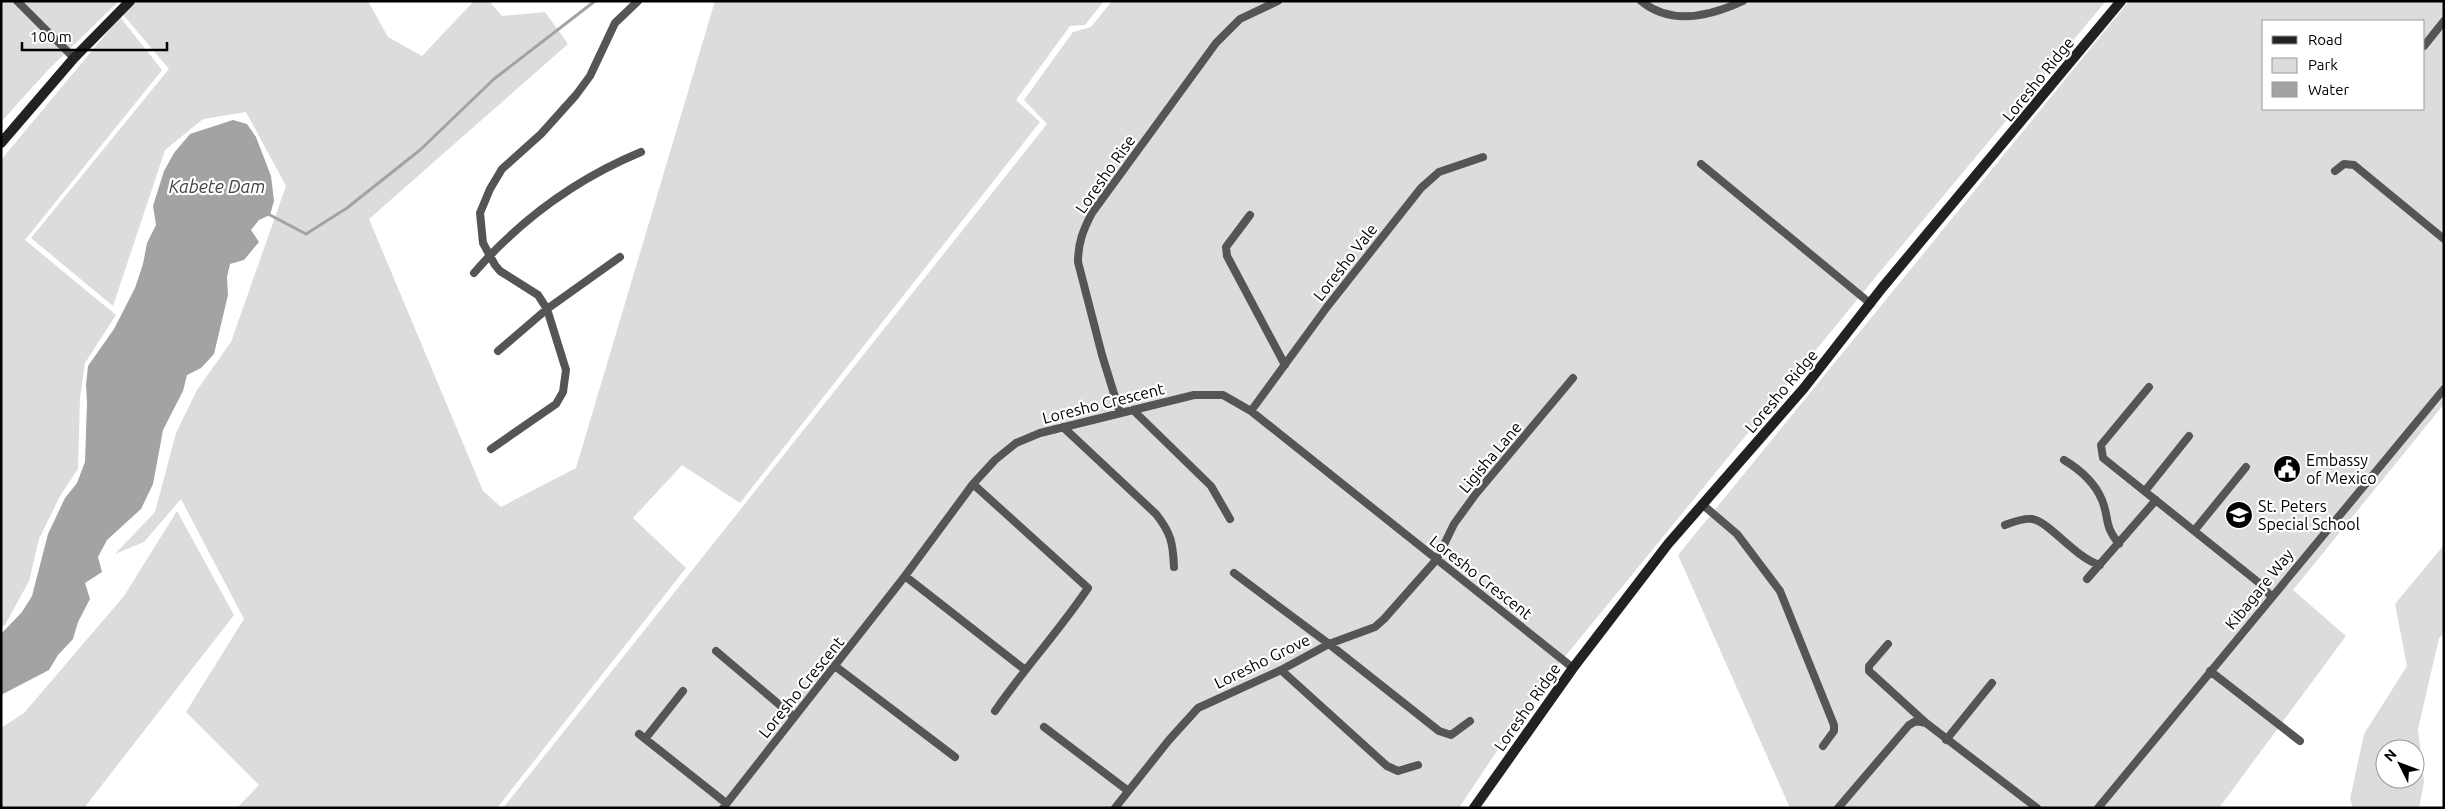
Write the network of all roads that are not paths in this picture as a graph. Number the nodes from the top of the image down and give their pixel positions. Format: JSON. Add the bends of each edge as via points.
{"nodes":[{"id":1,"x":17,"y":1,"type":"edge"},
{"id":2,"x":130,"y":1,"type":"edge"},
{"id":3,"x":638,"y":1,"type":"edge"},
{"id":4,"x":1278,"y":1,"type":"edge"},
{"id":5,"x":1641,"y":1,"type":"edge"},
{"id":6,"x":1743,"y":1,"type":"edge"},
{"id":7,"x":2121,"y":1,"type":"edge"},
{"id":8,"x":2444,"y":21,"type":"edge"},
{"id":9,"x":2425,"y":45,"type":"edge"},
{"id":10,"x":74,"y":58,"type":"junction"},
{"id":11,"x":2,"y":141,"type":"edge"},
{"id":12,"x":641,"y":152,"type":"dead end"},
{"id":13,"x":1483,"y":157,"type":"dead end"},
{"id":14,"x":1701,"y":164,"type":"dead end"},
{"id":15,"x":2335,"y":171,"type":"dead end"},
{"id":16,"x":1250,"y":215,"type":"dead end"},
{"id":17,"x":2444,"y":239,"type":"edge"},
{"id":18,"x":490,"y":254,"type":"junction"},
{"id":19,"x":620,"y":257,"type":"dead end"},
{"id":20,"x":474,"y":273,"type":"dead end"},
{"id":21,"x":1871,"y":304,"type":"junction"},
{"id":22,"x":547,"y":309,"type":"junction"},
{"id":23,"x":498,"y":351,"type":"dead end"},
{"id":24,"x":1286,"y":365,"type":"junction"},
{"id":25,"x":1574,"y":378,"type":"dead end"},
{"id":26,"x":2149,"y":387,"type":"dead end"},
{"id":27,"x":2444,"y":389,"type":"edge"},
{"id":28,"x":1133,"y":410,"type":"junction"},
{"id":29,"x":1252,"y":411,"type":"junction"},
{"id":30,"x":1120,"y":413,"type":"junction"},
{"id":31,"x":1063,"y":427,"type":"junction"},
{"id":32,"x":2189,"y":436,"type":"dead end"},
{"id":33,"x":491,"y":449,"type":"dead end"},
{"id":34,"x":2064,"y":460,"type":"dead end"},
{"id":35,"x":2246,"y":467,"type":"dead end"},
{"id":36,"x":973,"y":484,"type":"junction"},
{"id":37,"x":2145,"y":491,"type":"junction"},
{"id":38,"x":2156,"y":500,"type":"junction"},
{"id":39,"x":1703,"y":505,"type":"junction"},
{"id":40,"x":1230,"y":519,"type":"dead end"},
{"id":41,"x":2005,"y":525,"type":"dead end"},
{"id":42,"x":2194,"y":531,"type":"junction"},
{"id":43,"x":2119,"y":544,"type":"junction"},
{"id":44,"x":1437,"y":559,"type":"junction"},
{"id":45,"x":2100,"y":564,"type":"junction"},
{"id":46,"x":1174,"y":567,"type":"dead end"},
{"id":47,"x":1234,"y":573,"type":"dead end"},
{"id":48,"x":905,"y":576,"type":"junction"},
{"id":49,"x":2087,"y":579,"type":"dead end"},
{"id":50,"x":2271,"y":596,"type":"junction"},
{"id":51,"x":1329,"y":644,"type":"junction"},
{"id":52,"x":1888,"y":644,"type":"dead end"},
{"id":53,"x":716,"y":651,"type":"dead end"},
{"id":54,"x":835,"y":666,"type":"junction"},
{"id":55,"x":1573,"y":668,"type":"junction"},
{"id":56,"x":1024,"y":669,"type":"junction"},
{"id":57,"x":1281,"y":670,"type":"junction"},
{"id":58,"x":2210,"y":671,"type":"junction"},
{"id":59,"x":1992,"y":683,"type":"dead end"},
{"id":60,"x":683,"y":691,"type":"dead end"},
{"id":61,"x":995,"y":712,"type":"dead end"},
{"id":62,"x":794,"y":717,"type":"junction"},
{"id":63,"x":1470,"y":721,"type":"dead end"},
{"id":64,"x":1926,"y":723,"type":"junction"},
{"id":65,"x":1044,"y":727,"type":"dead end"},
{"id":66,"x":1946,"y":740,"type":"junction"},
{"id":67,"x":2300,"y":741,"type":"dead end"},
{"id":68,"x":1823,"y":746,"type":"dead end"},
{"id":69,"x":955,"y":756,"type":"dead end"},
{"id":70,"x":1418,"y":764,"type":"dead end"},
{"id":71,"x":1127,"y":790,"type":"junction"},
{"id":72,"x":724,"y":806,"type":"edge"},
{"id":73,"x":1114,"y":808,"type":"edge"},
{"id":74,"x":1474,"y":808,"type":"edge"},
{"id":75,"x":1838,"y":808,"type":"edge"},
{"id":76,"x":2037,"y":808,"type":"edge"},
{"id":77,"x":2098,"y":808,"type":"edge"}],
"edges":[{"from":1,"to":10,"type":"street"},
{"from":2,"to":10,"type":"main road"},
{"from":3,"to":18,"type":"street","via":[[615,23],[590,76],[576,95],[541,134],[511,159],[490,189],[480,213],[483,243]]},
{"from":4,"to":30,"type":"street","name":"Loresho Rise","via":[[1240,19],[1216,43],[1092,213],[1081,234],[1078,262]]},
{"from":5,"to":6,"type":"street","via":[[1663,13],[1702,17]]},
{"from":7,"to":21,"type":"main road","name":"Loresho Ridge"},
{"from":8,"to":9,"type":"street"},
{"from":10,"to":11,"type":"main road"},
{"from":12,"to":18,"type":"street","via":[[612,164],[571,188]]},
{"from":13,"to":24,"type":"street","name":"Loresho Vale","via":[[1431,177]]},
{"from":14,"to":21,"type":"street"},
{"from":15,"to":17,"type":"street","via":[[2344,164],[2354,165]]},
{"from":16,"to":24,"type":"street","via":[[1226,247],[1227,256]]},
{"from":18,"to":20,"type":"street"},
{"from":18,"to":22,"type":"street","via":[[500,271],[538,295]]},
{"from":19,"to":22,"type":"street"},
{"from":21,"to":39,"type":"main road","name":"Loresho Ridge"},
{"from":22,"to":23,"type":"street"},
{"from":22,"to":33,"type":"street","via":[[566,370],[562,392],[556,404]]},
{"from":24,"to":29,"type":"street","name":"Loresho Vale"},
{"from":25,"to":44,"type":"street","name":"Ligisha Lane","via":[[1475,495],[1454,524]]},
{"from":26,"to":37,"type":"street","via":[[2105,439],[2100,450],[2103,458]]},
{"from":27,"to":50,"type":"street","name":"Kibagare Way"},
{"from":28,"to":29,"type":"street","name":"Loresho Crescent","via":[[1180,397],[1223,395]]},
{"from":28,"to":30,"type":"street","name":"Loresho Crescent"},
{"from":28,"to":40,"type":"street","via":[[1211,486]]},
{"from":29,"to":44,"type":"street","name":"Loresho Crescent"},
{"from":30,"to":31,"type":"street","name":"Loresho Crescent"},
{"from":31,"to":36,"type":"street","name":"Loresho Crescent","via":[[1016,442]]},
{"from":31,"to":46,"type":"street","via":[[1168,529]]},
{"from":32,"to":37,"type":"street"},
{"from":34,"to":43,"type":"street","via":[[2081,471],[2102,499],[2108,530]]},
{"from":35,"to":42,"type":"street"},
{"from":36,"to":48,"type":"street","name":"Loresho Crescent"},
{"from":36,"to":56,"type":"street","via":[[1088,588]]},
{"from":37,"to":38,"type":"street"},
{"from":38,"to":42,"type":"street"},
{"from":38,"to":43,"type":"street"},
{"from":39,"to":55,"type":"main road","name":"Loresho Ridge","via":[[1668,544]]},
{"from":39,"to":68,"type":"street","via":[[1737,534],[1780,590],[1834,725],[1834,731]]},
{"from":41,"to":45,"type":"street","via":[[2036,520],[2087,561]]},
{"from":42,"to":50,"type":"street"},
{"from":43,"to":45,"type":"street"},
{"from":44,"to":51,"type":"street","name":"Loresho Grove","via":[[1375,627]]},
{"from":44,"to":55,"type":"street","name":"Loresho Crescent"},
{"from":45,"to":49,"type":"street"},
{"from":47,"to":51,"type":"street"},
{"from":48,"to":54,"type":"street","name":"Loresho Crescent"},
{"from":48,"to":56,"type":"street"},
{"from":50,"to":58,"type":"street","name":"Kibagare Way"},
{"from":51,"to":57,"type":"street","name":"Loresho Grove"},
{"from":51,"to":63,"type":"street","via":[[1439,731],[1451,735]]},
{"from":52,"to":64,"type":"street","via":[[1868,671]]},
{"from":53,"to":62,"type":"street"},
{"from":54,"to":62,"type":"street","name":"Loresho Crescent"},
{"from":54,"to":69,"type":"street"},
{"from":55,"to":74,"type":"main road","name":"Loresho Ridge"},
{"from":56,"to":61,"type":"street"},
{"from":57,"to":70,"type":"street","via":[[1387,766],[1398,771]]},
{"from":57,"to":71,"type":"street","name":"Loresho Grove","via":[[1198,708]]},
{"from":58,"to":67,"type":"street"},
{"from":58,"to":77,"type":"street","name":"Kibagare Way"},
{"from":59,"to":66,"type":"street"},
{"from":60,"to":72,"type":"street","via":[[642,736]]},
{"from":62,"to":72,"type":"street","name":"Loresho Crescent"},
{"from":64,"to":66,"type":"street"},
{"from":64,"to":75,"type":"street","via":[[1916,721],[1909,725]]},
{"from":65,"to":71,"type":"street"},
{"from":66,"to":76,"type":"street"},
{"from":71,"to":73,"type":"street","name":"Loresho Grove"}]}
